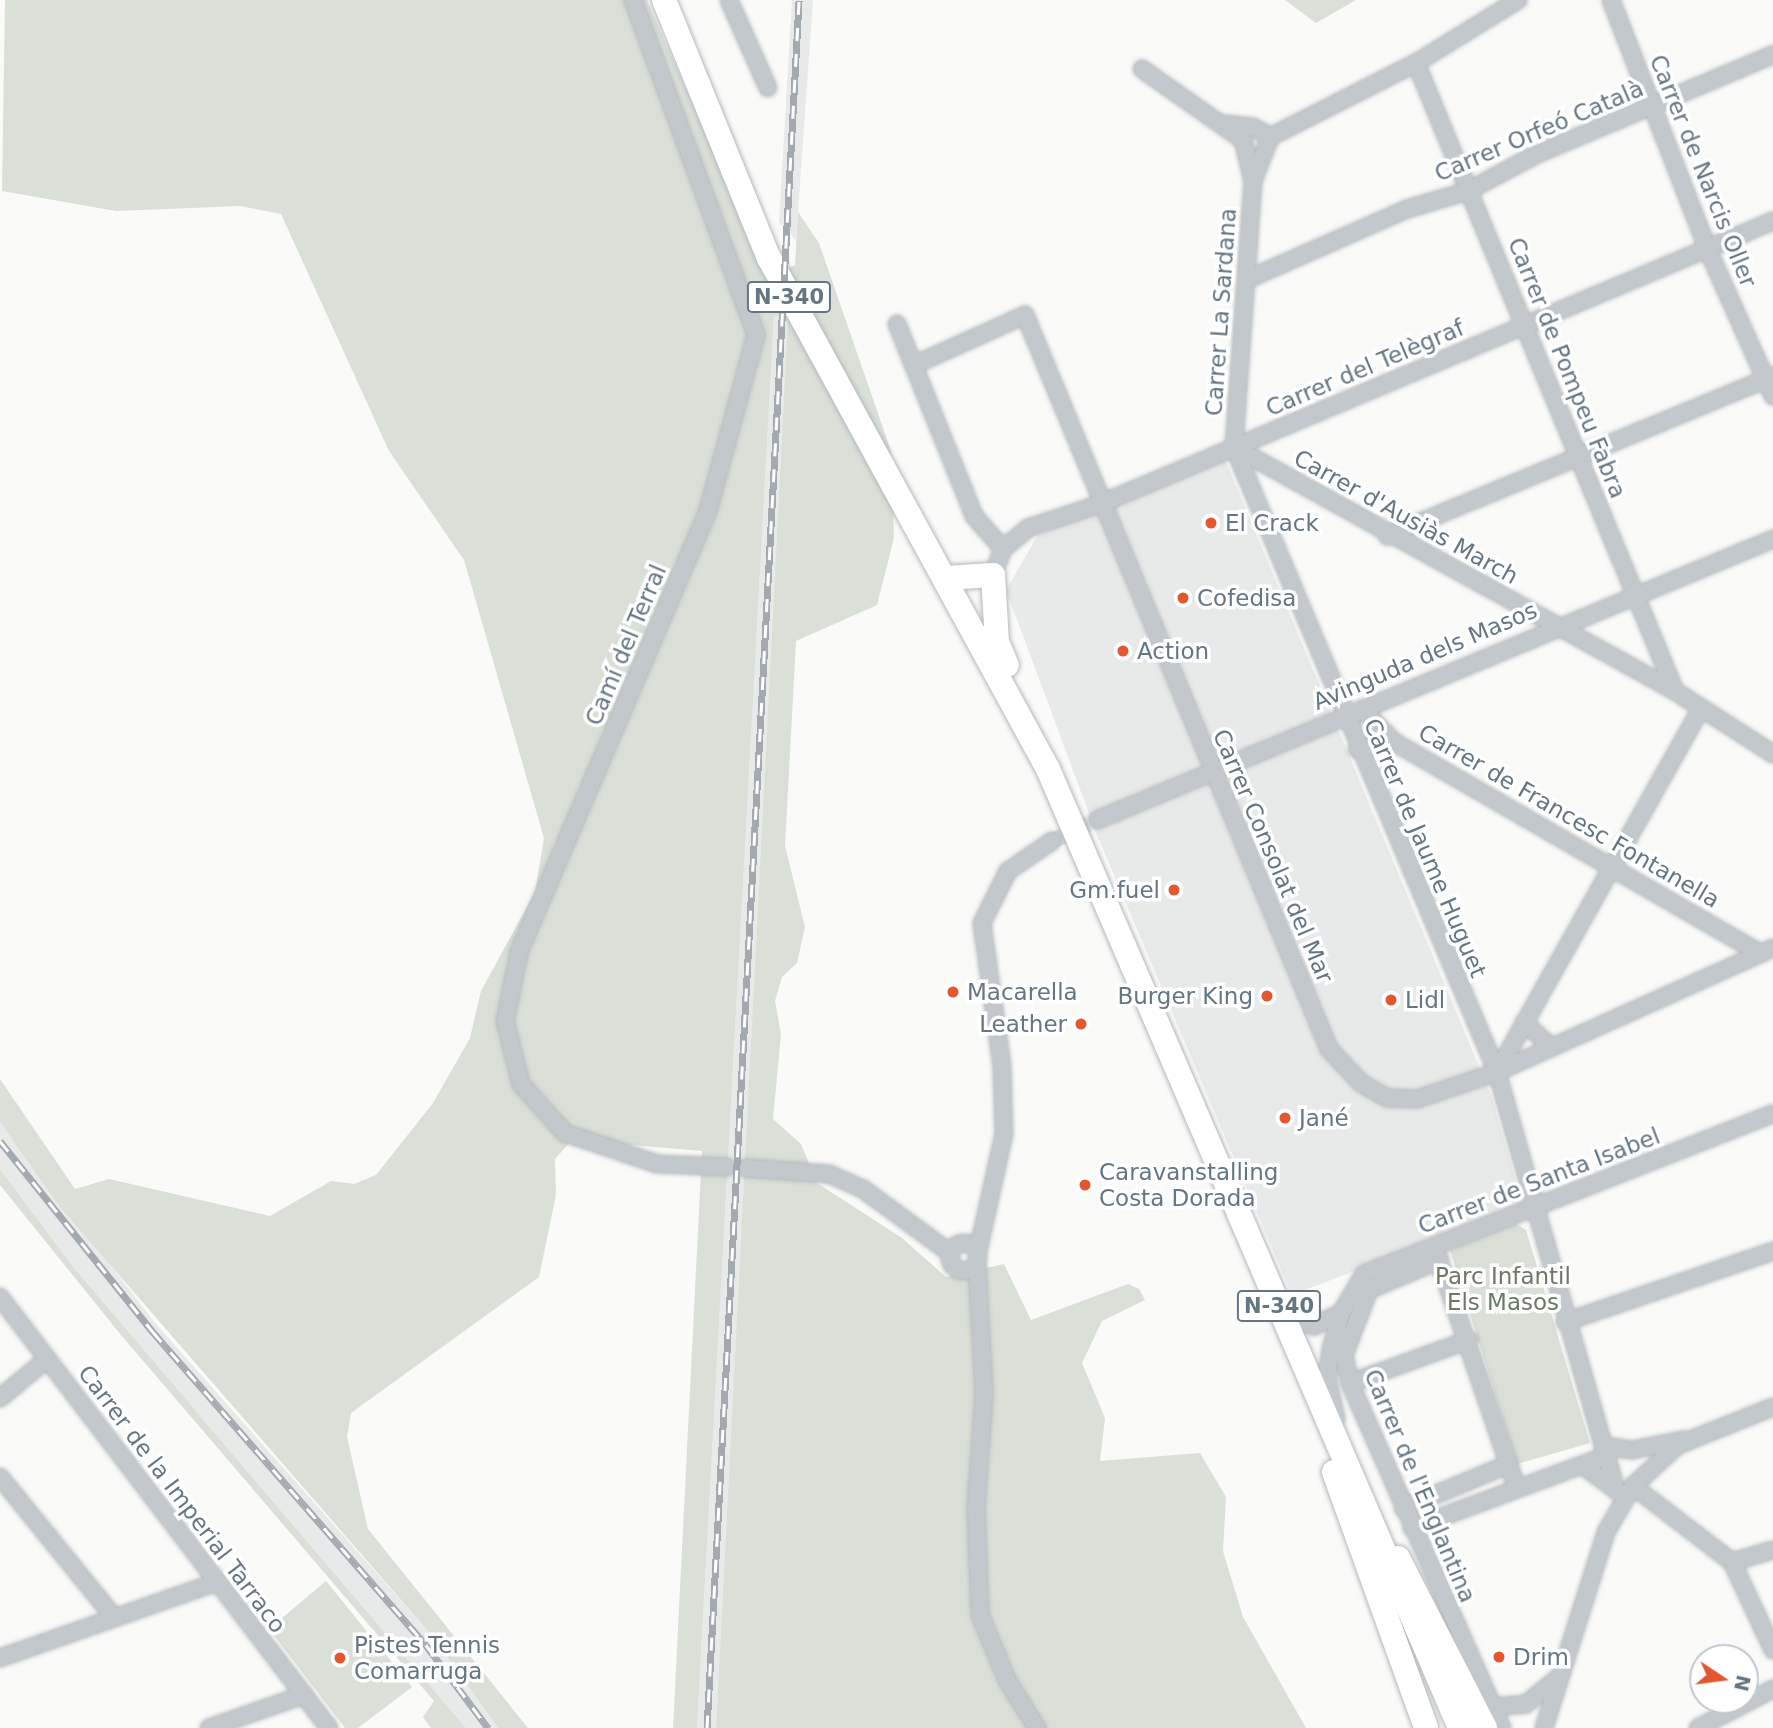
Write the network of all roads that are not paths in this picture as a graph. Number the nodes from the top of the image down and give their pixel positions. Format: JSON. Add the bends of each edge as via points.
{"nodes":[{"id":1,"x":632,"y":0,"type":"edge"},
{"id":2,"x":664,"y":0,"type":"edge"},
{"id":3,"x":729,"y":0,"type":"edge"},
{"id":4,"x":1518,"y":0,"type":"edge"},
{"id":5,"x":1611,"y":0,"type":"edge"},
{"id":6,"x":1773,"y":55,"type":"edge"},
{"id":7,"x":1416,"y":63,"type":"junction"},
{"id":8,"x":1142,"y":69,"type":"dead end"},
{"id":9,"x":768,"y":88,"type":"dead end"},
{"id":10,"x":1653,"y":107,"type":"junction"},
{"id":11,"x":1224,"y":124,"type":"junction"},
{"id":12,"x":1270,"y":137,"type":"junction"},
{"id":13,"x":1254,"y":181,"type":"junction"},
{"id":14,"x":1468,"y":191,"type":"junction"},
{"id":15,"x":1773,"y":221,"type":"edge"},
{"id":16,"x":1708,"y":250,"type":"junction"},
{"id":17,"x":1246,"y":280,"type":"junction"},
{"id":18,"x":897,"y":324,"type":"dead end"},
{"id":19,"x":1527,"y":324,"type":"junction"},
{"id":20,"x":914,"y":365,"type":"junction"},
{"id":21,"x":1769,"y":378,"type":"edge"},
{"id":22,"x":1773,"y":396,"type":"edge"},
{"id":23,"x":1234,"y":447,"type":"junction"},
{"id":24,"x":1580,"y":456,"type":"junction"},
{"id":25,"x":1100,"y":504,"type":"junction"},
{"id":26,"x":1387,"y":536,"type":"junction"},
{"id":27,"x":1773,"y":539,"type":"edge"},
{"id":28,"x":1003,"y":549,"type":"junction"},
{"id":29,"x":993,"y":575,"type":"junction"},
{"id":30,"x":945,"y":578,"type":"junction"},
{"id":31,"x":1633,"y":594,"type":"junction"},
{"id":32,"x":1559,"y":625,"type":"junction"},
{"id":33,"x":1675,"y":691,"type":"junction"},
{"id":34,"x":1014,"y":702,"type":"junction"},
{"id":35,"x":1362,"y":709,"type":"junction"},
{"id":36,"x":1699,"y":712,"type":"junction"},
{"id":37,"x":1344,"y":716,"type":"junction"},
{"id":38,"x":1394,"y":742,"type":"junction"},
{"id":39,"x":1357,"y":749,"type":"junction"},
{"id":40,"x":1773,"y":754,"type":"edge"},
{"id":41,"x":1213,"y":771,"type":"junction"},
{"id":42,"x":1097,"y":820,"type":"tunnel mouth"},
{"id":43,"x":1052,"y":841,"type":"tunnel mouth"},
{"id":44,"x":1609,"y":864,"type":"junction"},
{"id":45,"x":1767,"y":951,"type":"edge"},
{"id":46,"x":1524,"y":1022,"type":"junction"},
{"id":47,"x":1550,"y":1047,"type":"junction"},
{"id":48,"x":1497,"y":1072,"type":"junction"},
{"id":49,"x":1773,"y":1114,"type":"edge"},
{"id":50,"x":727,"y":1167,"type":"dead end"},
{"id":51,"x":746,"y":1168,"type":"dead end"},
{"id":52,"x":1535,"y":1208,"type":"junction"},
{"id":53,"x":1773,"y":1251,"type":"edge"},
{"id":54,"x":950,"y":1253,"type":"junction"},
{"id":55,"x":974,"y":1253,"type":"junction"},
{"id":56,"x":1437,"y":1254,"type":"junction"},
{"id":57,"x":958,"y":1270,"type":"junction"},
{"id":58,"x":0,"y":1297,"type":"edge"},
{"id":59,"x":975,"y":1310,"type":"junction"},
{"id":60,"x":1281,"y":1312,"type":"junction"},
{"id":61,"x":1341,"y":1313,"type":"junction"},
{"id":62,"x":1566,"y":1322,"type":"junction"},
{"id":63,"x":1469,"y":1340,"type":"junction"},
{"id":64,"x":47,"y":1359,"type":"junction"},
{"id":65,"x":1350,"y":1383,"type":"junction"},
{"id":66,"x":0,"y":1398,"type":"edge"},
{"id":67,"x":1773,"y":1407,"type":"edge"},
{"id":68,"x":1331,"y":1430,"type":"junction"},
{"id":69,"x":1686,"y":1441,"type":"junction"},
{"id":70,"x":1607,"y":1450,"type":"junction"},
{"id":71,"x":1509,"y":1464,"type":"junction"},
{"id":72,"x":1582,"y":1465,"type":"junction"},
{"id":73,"x":0,"y":1478,"type":"edge"},
{"id":74,"x":1516,"y":1486,"type":"junction"},
{"id":75,"x":1626,"y":1491,"type":"junction"},
{"id":76,"x":1403,"y":1508,"type":"junction"},
{"id":77,"x":1412,"y":1528,"type":"junction"},
{"id":78,"x":1377,"y":1534,"type":"junction"},
{"id":79,"x":1773,"y":1549,"type":"edge"},
{"id":80,"x":1732,"y":1562,"type":"junction"},
{"id":81,"x":217,"y":1581,"type":"junction"},
{"id":82,"x":113,"y":1616,"type":"junction"},
{"id":83,"x":1773,"y":1650,"type":"edge"},
{"id":84,"x":0,"y":1658,"type":"edge"},
{"id":85,"x":1559,"y":1677,"type":"junction"},
{"id":86,"x":1773,"y":1689,"type":"edge"},
{"id":87,"x":304,"y":1695,"type":"junction"},
{"id":88,"x":1484,"y":1715,"type":"edge"},
{"id":89,"x":209,"y":1728,"type":"edge"},
{"id":90,"x":329,"y":1728,"type":"edge"},
{"id":91,"x":1037,"y":1728,"type":"edge"},
{"id":92,"x":1426,"y":1728,"type":"edge"},
{"id":93,"x":1460,"y":1728,"type":"edge"},
{"id":94,"x":1502,"y":1728,"type":"edge"},
{"id":95,"x":1544,"y":1728,"type":"edge"},
{"id":96,"x":1698,"y":1728,"type":"edge"}],
"edges":[{"from":1,"to":50,"type":"street","name":"Camí del Terral","via":[[756,335],[708,511],[519,953],[505,1021],[521,1084],[565,1133],[657,1164]]},
{"from":2,"to":30,"type":"main road","number":"N-340","via":[[769,258]]},
{"from":3,"to":9,"type":"street"},
{"from":4,"to":7,"type":"street"},
{"from":5,"to":10,"type":"street","name":"Carrer de Narcis Oller"},
{"from":6,"to":10,"type":"street","name":"Carrer Orfeó Català"},
{"from":7,"to":12,"type":"street"},
{"from":7,"to":14,"type":"street","name":"Carrer de Pompeu Fabra"},
{"from":8,"to":11,"type":"street","name":"Carrer La Sardana"},
{"from":10,"to":14,"type":"street","name":"Carrer Orfeó Català","via":[[1536,154]]},
{"from":10,"to":16,"type":"street","name":"Carrer de Narcis Oller"},
{"from":11,"to":12,"type":"street","name":"Carrer La Sardana","via":[[1253,127]]},
{"from":11,"to":13,"type":"street","name":"Carrer La Sardana","via":[[1243,140]]},
{"from":12,"to":13,"type":"street","name":"Carrer La Sardana"},
{"from":13,"to":17,"type":"street","name":"Carrer La Sardana"},
{"from":14,"to":17,"type":"street","name":"Carrer Orfeó Català","via":[[1407,209]]},
{"from":14,"to":19,"type":"street","name":"Carrer de Pompeu Fabra"},
{"from":15,"to":16,"type":"street","name":"Carrer del Telègraf"},
{"from":16,"to":19,"type":"street","name":"Carrer del Telègraf"},
{"from":16,"to":21,"type":"street","name":"Carrer de Narcis Oller"},
{"from":17,"to":23,"type":"street","name":"Carrer La Sardana"},
{"from":18,"to":20,"type":"street"},
{"from":19,"to":23,"type":"street","name":"Carrer del Telègraf"},
{"from":19,"to":24,"type":"street","name":"Carrer de Pompeu Fabra"},
{"from":20,"to":25,"type":"street","name":"Carrer Consolat del Mar","via":[[1025,315],[1096,478]]},
{"from":20,"to":28,"type":"street","via":[[974,516]]},
{"from":21,"to":22,"type":"street","name":"Carrer de Narcis Oller"},
{"from":21,"to":24,"type":"street"},
{"from":23,"to":25,"type":"street","name":"Carrer del Telègraf"},
{"from":23,"to":26,"type":"street","name":"Carrer d'Ausiàs March"},
{"from":23,"to":37,"type":"street","name":"Carrer de Jaume Huguet"},
{"from":24,"to":26,"type":"street"},
{"from":24,"to":31,"type":"street","name":"Carrer de Pompeu Fabra"},
{"from":25,"to":28,"type":"street","name":"Carrer del Telègraf","via":[[1027,528]]},
{"from":25,"to":41,"type":"street","name":"Carrer Consolat del Mar"},
{"from":26,"to":32,"type":"street","name":"Carrer d'Ausiàs March"},
{"from":27,"to":31,"type":"street","name":"Avinguda dels Masos"},
{"from":28,"to":29,"type":"street","name":"Carrer del Telègraf"},
{"from":29,"to":30,"type":"main road"},
{"from":29,"to":34,"type":"main road","via":[[997,642],[1014,680]]},
{"from":30,"to":34,"type":"main road","number":"N-340"},
{"from":31,"to":32,"type":"street","name":"Avinguda dels Masos"},
{"from":31,"to":33,"type":"street","name":"Carrer de Pompeu Fabra"},
{"from":32,"to":33,"type":"street","name":"Carrer d'Ausiàs March"},
{"from":32,"to":35,"type":"street","name":"Avinguda dels Masos"},
{"from":33,"to":36,"type":"street","name":"Carrer d'Ausiàs March"},
{"from":34,"to":60,"type":"main road","number":"N-340"},
{"from":35,"to":37,"type":"street","name":"Avinguda dels Masos"},
{"from":35,"to":38,"type":"street","name":"Carrer de Francesc Fontanella"},
{"from":36,"to":40,"type":"street","name":"Carrer d'Ausiàs March"},
{"from":36,"to":44,"type":"street"},
{"from":37,"to":39,"type":"street","name":"Carrer de Jaume Huguet"},
{"from":37,"to":41,"type":"street","name":"Avinguda dels Masos"},
{"from":38,"to":39,"type":"street"},
{"from":38,"to":44,"type":"street","name":"Carrer de Francesc Fontanella"},
{"from":39,"to":48,"type":"street","name":"Carrer de Jaume Huguet"},
{"from":41,"to":42,"type":"street","name":"Avinguda dels Masos"},
{"from":41,"to":48,"type":"street","name":"Carrer Consolat del Mar","via":[[1339,1063],[1387,1098],[1417,1099]]},
{"from":43,"to":55,"type":"street","via":[[1007,871],[987,909],[984,946],[1002,1066],[1004,1134]]},
{"from":44,"to":45,"type":"street","name":"Carrer de Francesc Fontanella"},
{"from":44,"to":46,"type":"street"},
{"from":45,"to":47,"type":"street","name":"Carrer Consolat del Mar"},
{"from":46,"to":47,"type":"street"},
{"from":46,"to":48,"type":"street"},
{"from":47,"to":48,"type":"street","name":"Carrer Consolat del Mar"},
{"from":48,"to":52,"type":"street","name":"Carrer de Jaume Huguet"},
{"from":49,"to":52,"type":"street","name":"Carrer de Santa Isabel"},
{"from":51,"to":54,"type":"street","via":[[829,1174],[863,1189]]},
{"from":52,"to":56,"type":"street","name":"Carrer de Santa Isabel"},
{"from":52,"to":62,"type":"street","name":"Carrer de Jaume Huguet"},
{"from":53,"to":62,"type":"street"},
{"from":54,"to":55,"type":"street"},
{"from":54,"to":57,"type":"street"},
{"from":55,"to":57,"type":"street"},
{"from":55,"to":59,"type":"street"},
{"from":56,"to":61,"type":"street","name":"Carrer de Santa Isabel","via":[[1364,1274]]},
{"from":56,"to":63,"type":"street"},
{"from":56,"to":65,"type":"street","name":"Carrer de l'Englantina","via":[[1377,1285],[1361,1301],[1344,1356]]},
{"from":57,"to":59,"type":"street"},
{"from":58,"to":64,"type":"street","name":"Carrer de la Imperial Tarraco"},
{"from":59,"to":91,"type":"street","via":[[984,1395],[976,1509],[980,1615],[1007,1680]]},
{"from":60,"to":61,"type":"street","via":[[1314,1326]]},
{"from":60,"to":68,"type":"main road","number":"N-340"},
{"from":61,"to":68,"type":"street","name":"Carrer de Santa Isabel","via":[[1327,1378]]},
{"from":62,"to":70,"type":"street","name":"Carrer de Jaume Huguet"},
{"from":63,"to":65,"type":"street"},
{"from":63,"to":71,"type":"street"},
{"from":64,"to":66,"type":"street"},
{"from":64,"to":81,"type":"street","name":"Carrer de la Imperial Tarraco"},
{"from":65,"to":76,"type":"street","name":"Carrer de l'Englantina"},
{"from":67,"to":69,"type":"street"},
{"from":68,"to":78,"type":"main road","number":"N-340"},
{"from":68,"to":92,"type":"main road","via":[[1326,1448]]},
{"from":69,"to":70,"type":"street"},
{"from":69,"to":75,"type":"street"},
{"from":70,"to":72,"type":"street"},
{"from":70,"to":75,"type":"street","name":"Carrer de Jaume Huguet"},
{"from":71,"to":74,"type":"street"},
{"from":71,"to":76,"type":"street"},
{"from":72,"to":74,"type":"street"},
{"from":72,"to":75,"type":"street"},
{"from":73,"to":82,"type":"street"},
{"from":74,"to":77,"type":"street"},
{"from":75,"to":80,"type":"street"},
{"from":75,"to":85,"type":"street","via":[[1606,1532]]},
{"from":76,"to":77,"type":"street","name":"Carrer de l'Englantina"},
{"from":77,"to":88,"type":"street","name":"Carrer de l'Englantina"},
{"from":78,"to":88,"type":"main road","via":[[1432,1616]]},
{"from":78,"to":93,"type":"main road","number":"N-340"},
{"from":79,"to":80,"type":"street"},
{"from":80,"to":83,"type":"street"},
{"from":81,"to":82,"type":"street"},
{"from":81,"to":87,"type":"street","name":"Carrer de la Imperial Tarraco"},
{"from":82,"to":84,"type":"street"},
{"from":85,"to":88,"type":"street","via":[[1526,1704]]},
{"from":85,"to":95,"type":"street"},
{"from":86,"to":96,"type":"street"},
{"from":87,"to":89,"type":"street"},
{"from":87,"to":90,"type":"street","name":"Carrer de la Imperial Tarraco"},
{"from":88,"to":94,"type":"street","name":"Carrer de l'Englantina"}]}
